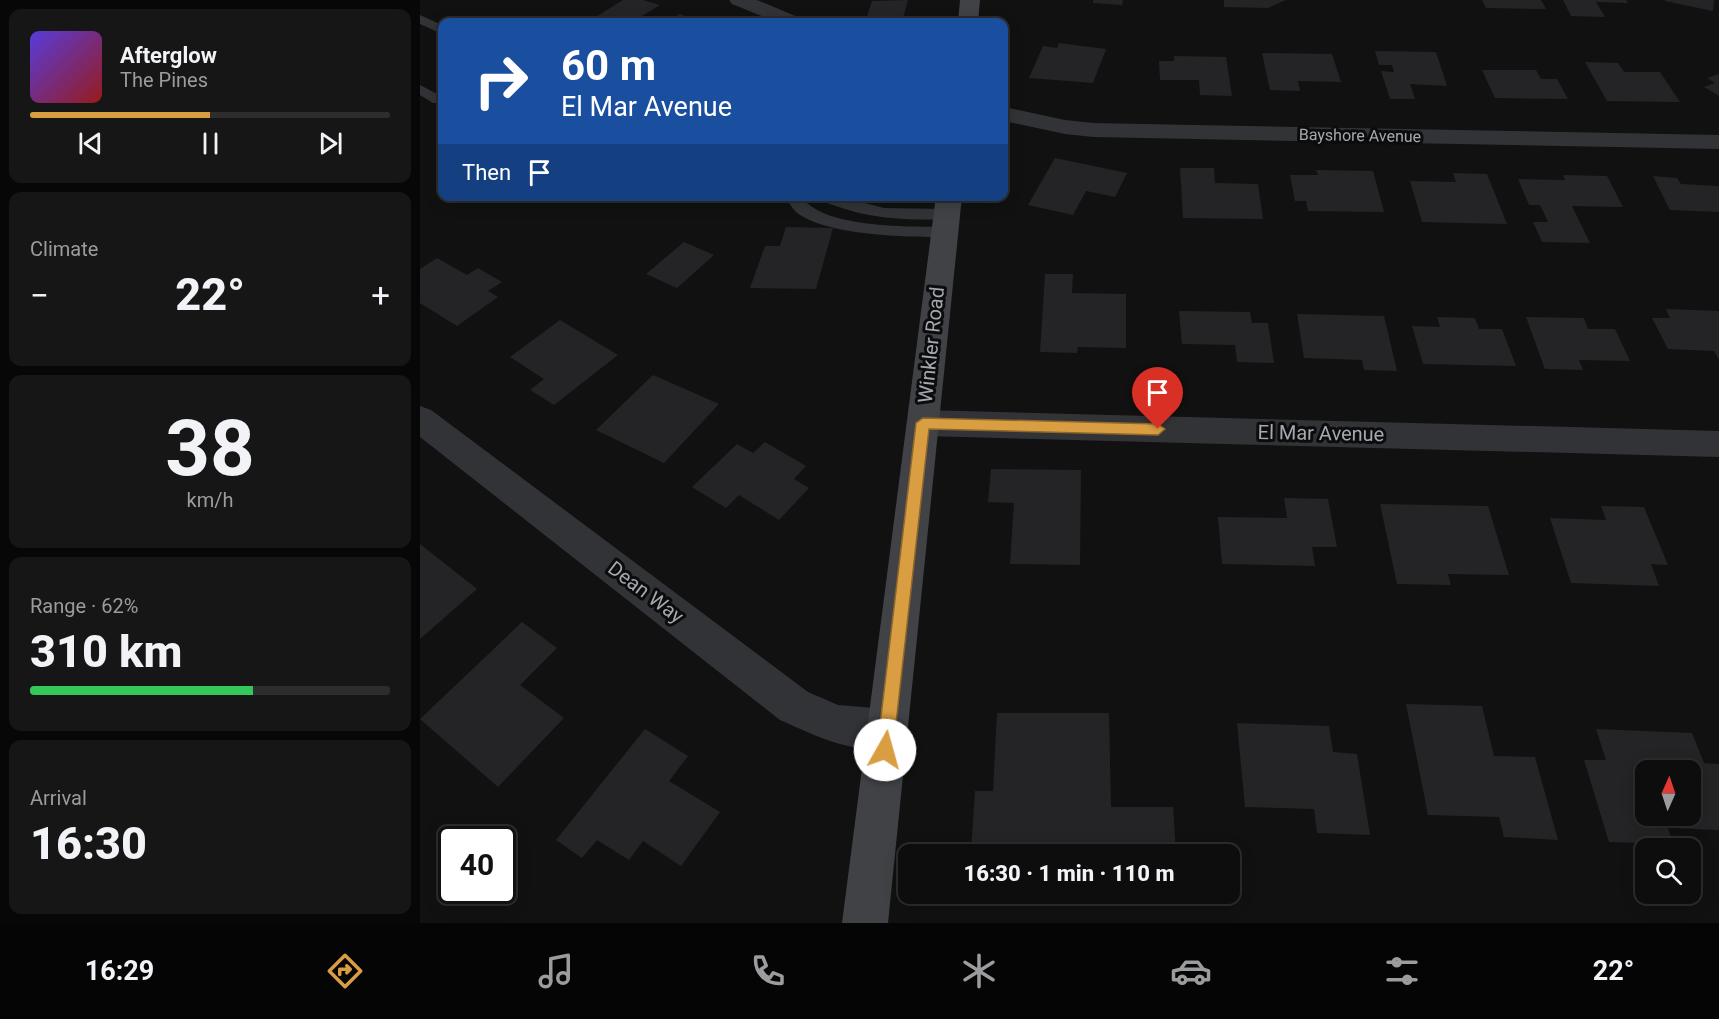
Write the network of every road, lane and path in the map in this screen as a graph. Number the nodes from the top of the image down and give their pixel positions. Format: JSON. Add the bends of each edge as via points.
{"nodes":[{"id":1,"x":739,"y":0,"type":"edge"},
{"id":2,"x":970,"y":0,"type":"edge"},
{"id":3,"x":784,"y":18,"type":"edge"},
{"id":4,"x":968,"y":18,"type":"edge"},
{"id":5,"x":420,"y":19,"type":"edge"},
{"id":6,"x":438,"y":28,"type":"edge"},
{"id":7,"x":420,"y":89,"type":"edge"},
{"id":8,"x":438,"y":100,"type":"edge"},
{"id":9,"x":1008,"y":115,"type":"edge"},
{"id":10,"x":1719,"y":142,"type":"edge"},
{"id":11,"x":793,"y":201,"type":"edge"},
{"id":12,"x":834,"y":201,"type":"edge"},
{"id":13,"x":946,"y":214,"type":"edge"},
{"id":14,"x":420,"y":419,"type":"edge"},
{"id":15,"x":923,"y":423,"type":"junction"},
{"id":16,"x":1719,"y":444,"type":"edge"},
{"id":17,"x":888,"y":729,"type":"junction"},
{"id":18,"x":865,"y":923,"type":"edge"}],
"edges":[{"from":1,"to":3,"type":"street"},
{"from":2,"to":4,"type":"street"},
{"from":5,"to":6,"type":"lane"},
{"from":7,"to":8,"type":"lane"},
{"from":9,"to":10,"type":"street","name":"Bayshore Avenue","via":[[1094,130]]},
{"from":11,"to":13,"type":"lane","via":[[807,211],[854,227],[880,230]]},
{"from":12,"to":13,"type":"lane","via":[[879,214]]},
{"from":13,"to":15,"type":"street","name":"Winkler Road"},
{"from":14,"to":17,"type":"street","name":"Dean Way","via":[[794,706],[838,724]]},
{"from":15,"to":16,"type":"street","name":"El Mar Avenue"},
{"from":15,"to":17,"type":"street","name":"Winkler Road"},
{"from":17,"to":18,"type":"street","name":"Winkler Road"}]}
